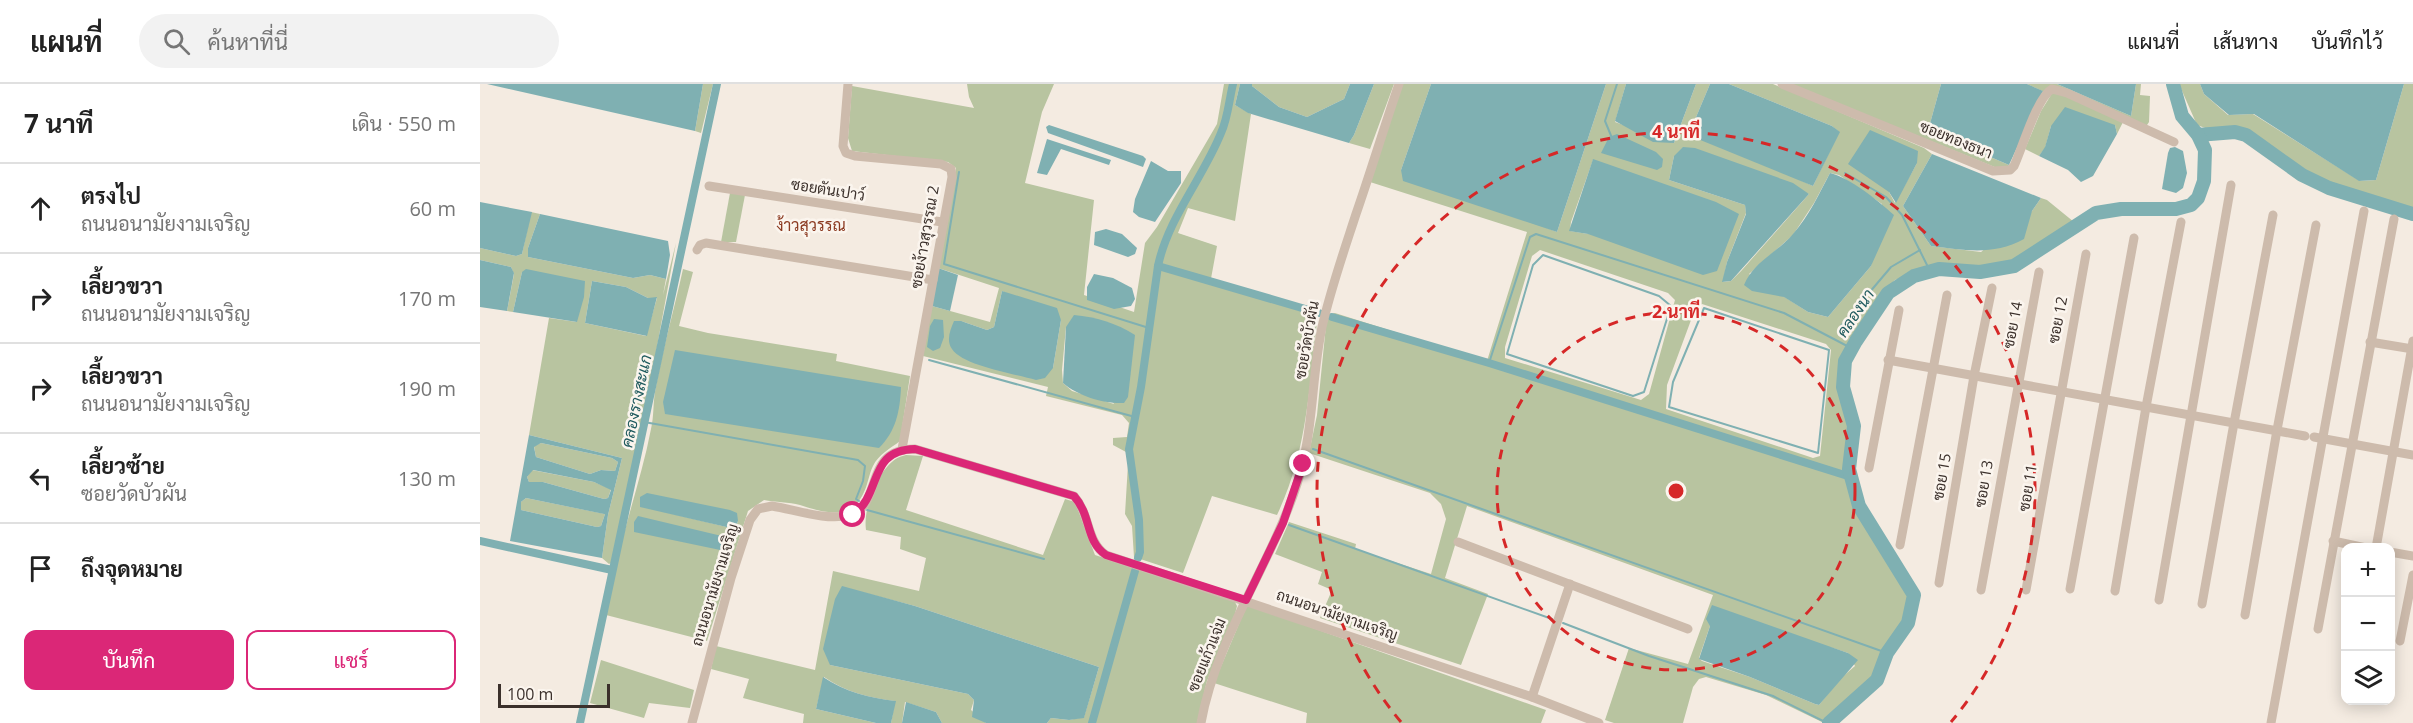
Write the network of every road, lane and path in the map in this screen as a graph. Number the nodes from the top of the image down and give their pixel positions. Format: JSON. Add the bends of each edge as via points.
{"nodes":[{"id":1,"x":848,"y":84,"type":"edge"},
{"id":2,"x":1399,"y":84,"type":"edge"},
{"id":3,"x":1782,"y":84,"type":"edge"},
{"id":4,"x":2174,"y":142,"type":"dead end"},
{"id":5,"x":2231,"y":185,"type":"dead end"},
{"id":6,"x":709,"y":186,"type":"dead end"},
{"id":7,"x":2364,"y":211,"type":"dead end"},
{"id":8,"x":2273,"y":215,"type":"dead end"},
{"id":9,"x":2394,"y":219,"type":"dead end"},
{"id":10,"x":942,"y":222,"type":"junction"},
{"id":11,"x":2181,"y":222,"type":"dead end"},
{"id":12,"x":2316,"y":225,"type":"dead end"},
{"id":13,"x":2134,"y":238,"type":"dead end"},
{"id":14,"x":697,"y":250,"type":"dead end"},
{"id":15,"x":2086,"y":255,"type":"dead end"},
{"id":16,"x":2039,"y":272,"type":"dead end"},
{"id":17,"x":933,"y":280,"type":"junction"},
{"id":18,"x":1992,"y":288,"type":"dead end"},
{"id":19,"x":1947,"y":295,"type":"dead end"},
{"id":20,"x":1899,"y":310,"type":"dead end"},
{"id":21,"x":2370,"y":342,"type":"junction"},
{"id":22,"x":2413,"y":347,"type":"edge"},
{"id":23,"x":1888,"y":360,"type":"junction"},
{"id":24,"x":1931,"y":368,"type":"junction"},
{"id":25,"x":1974,"y":376,"type":"junction"},
{"id":26,"x":2017,"y":384,"type":"junction"},
{"id":27,"x":2060,"y":391,"type":"junction"},
{"id":28,"x":2103,"y":399,"type":"junction"},
{"id":29,"x":2146,"y":407,"type":"junction"},
{"id":30,"x":2190,"y":415,"type":"junction"},
{"id":31,"x":2234,"y":423,"type":"junction"},
{"id":32,"x":2277,"y":430,"type":"junction"},
{"id":33,"x":2314,"y":437,"type":"junction"},
{"id":34,"x":2351,"y":444,"type":"junction"},
{"id":35,"x":902,"y":449,"type":"junction"},
{"id":36,"x":2392,"y":451,"type":"junction"},
{"id":37,"x":2413,"y":455,"type":"edge"},
{"id":38,"x":1869,"y":468,"type":"dead end"},
{"id":39,"x":2333,"y":541,"type":"junction"},
{"id":40,"x":1458,"y":542,"type":"dead end"},
{"id":41,"x":2343,"y":543,"type":"edge"},
{"id":42,"x":2377,"y":543,"type":"edge"},
{"id":43,"x":1900,"y":545,"type":"dead end"},
{"id":44,"x":2395,"y":553,"type":"edge"},
{"id":45,"x":2413,"y":556,"type":"edge"},
{"id":46,"x":2413,"y":575,"type":"edge"},
{"id":47,"x":1939,"y":583,"type":"dead end"},
{"id":48,"x":1570,"y":584,"type":"junction"},
{"id":49,"x":2070,"y":589,"type":"dead end"},
{"id":50,"x":1981,"y":590,"type":"dead end"},
{"id":51,"x":2026,"y":590,"type":"dead end"},
{"id":52,"x":2115,"y":591,"type":"dead end"},
{"id":53,"x":1246,"y":600,"type":"junction"},
{"id":54,"x":2159,"y":600,"type":"dead end"},
{"id":55,"x":2202,"y":604,"type":"dead end"},
{"id":56,"x":2245,"y":615,"type":"dead end"},
{"id":57,"x":1688,"y":629,"type":"dead end"},
{"id":58,"x":2318,"y":629,"type":"dead end"},
{"id":59,"x":2400,"y":641,"type":"dead end"},
{"id":60,"x":1532,"y":698,"type":"junction"},
{"id":61,"x":692,"y":723,"type":"edge"},
{"id":62,"x":1201,"y":723,"type":"edge"},
{"id":63,"x":1599,"y":723,"type":"edge"},
{"id":64,"x":2271,"y":723,"type":"edge"}],
"edges":[{"from":1,"to":10,"type":"street","name":"ซอยง้าวสุวรรณ 2","via":[[843,146],[846,153],[948,166],[952,177]]},
{"from":2,"to":53,"type":"street","name":"ซอยวัดบัวผัน","via":[[1332,289],[1297,483],[1283,523]]},
{"from":3,"to":4,"type":"street","name":"ซอยทองธนา","via":[[1993,171],[2014,166],[2040,104],[2052,89]]},
{"from":5,"to":30,"type":"street"},
{"from":6,"to":10,"type":"street","name":"ซอยตันเปาว์"},
{"from":7,"to":33,"type":"street"},
{"from":8,"to":31,"type":"street"},
{"from":9,"to":21,"type":"street"},
{"from":10,"to":17,"type":"street","name":"ซอยง้าวสุวรรณ 2"},
{"from":11,"to":29,"type":"street"},
{"from":12,"to":32,"type":"street"},
{"from":13,"to":28,"type":"street"},
{"from":14,"to":17,"type":"street","via":[[706,243]]},
{"from":15,"to":27,"type":"street","name":"ซอย 12"},
{"from":16,"to":26,"type":"street","name":"ซอย 14"},
{"from":17,"to":35,"type":"street","name":"ซอยง้าวสุวรรณ 2"},
{"from":18,"to":25,"type":"street","name":"ซอย 15"},
{"from":19,"to":24,"type":"street"},
{"from":20,"to":23,"type":"street"},
{"from":21,"to":22,"type":"street"},
{"from":21,"to":34,"type":"street"},
{"from":22,"to":36,"type":"street"},
{"from":23,"to":24,"type":"street"},
{"from":23,"to":38,"type":"street"},
{"from":24,"to":25,"type":"street"},
{"from":24,"to":43,"type":"street"},
{"from":25,"to":26,"type":"street"},
{"from":25,"to":47,"type":"street","name":"ซอย 15"},
{"from":26,"to":27,"type":"street"},
{"from":26,"to":50,"type":"street","name":"ซอย 13"},
{"from":27,"to":28,"type":"street"},
{"from":27,"to":51,"type":"street","name":"ซอย 11"},
{"from":28,"to":29,"type":"street"},
{"from":28,"to":49,"type":"street"},
{"from":29,"to":30,"type":"street"},
{"from":29,"to":52,"type":"street"},
{"from":30,"to":31,"type":"street"},
{"from":30,"to":54,"type":"street"},
{"from":31,"to":32,"type":"street"},
{"from":31,"to":55,"type":"street"},
{"from":32,"to":33,"type":"street"},
{"from":32,"to":56,"type":"street"},
{"from":33,"to":34,"type":"street"},
{"from":33,"to":64,"type":"street"},
{"from":34,"to":36,"type":"street"},
{"from":34,"to":39,"type":"street"},
{"from":35,"to":53,"type":"street","name":"ถนนอนามัยงามเจริญ","via":[[915,449],[1074,496],[1087,517],[1093,541],[1106,555]]},
{"from":35,"to":61,"type":"street","name":"ถนนอนามัยงามเจริญ","via":[[884,460],[863,507],[853,515],[829,517],[772,506],[754,512],[731,578]]},
{"from":36,"to":37,"type":"street"},
{"from":36,"to":42,"type":"street"},
{"from":39,"to":41,"type":"street"},
{"from":39,"to":58,"type":"street"},
{"from":40,"to":48,"type":"street"},
{"from":44,"to":45,"type":"street"},
{"from":46,"to":59,"type":"street"},
{"from":48,"to":57,"type":"street"},
{"from":48,"to":60,"type":"street"},
{"from":53,"to":60,"type":"street","name":"ถนนอนามัยงามเจริญ"},
{"from":53,"to":62,"type":"street","name":"ซอยแก้วแจ่ม","via":[[1213,673]]},
{"from":60,"to":63,"type":"street","name":"ถนนอนามัยงามเจริญ"}]}
